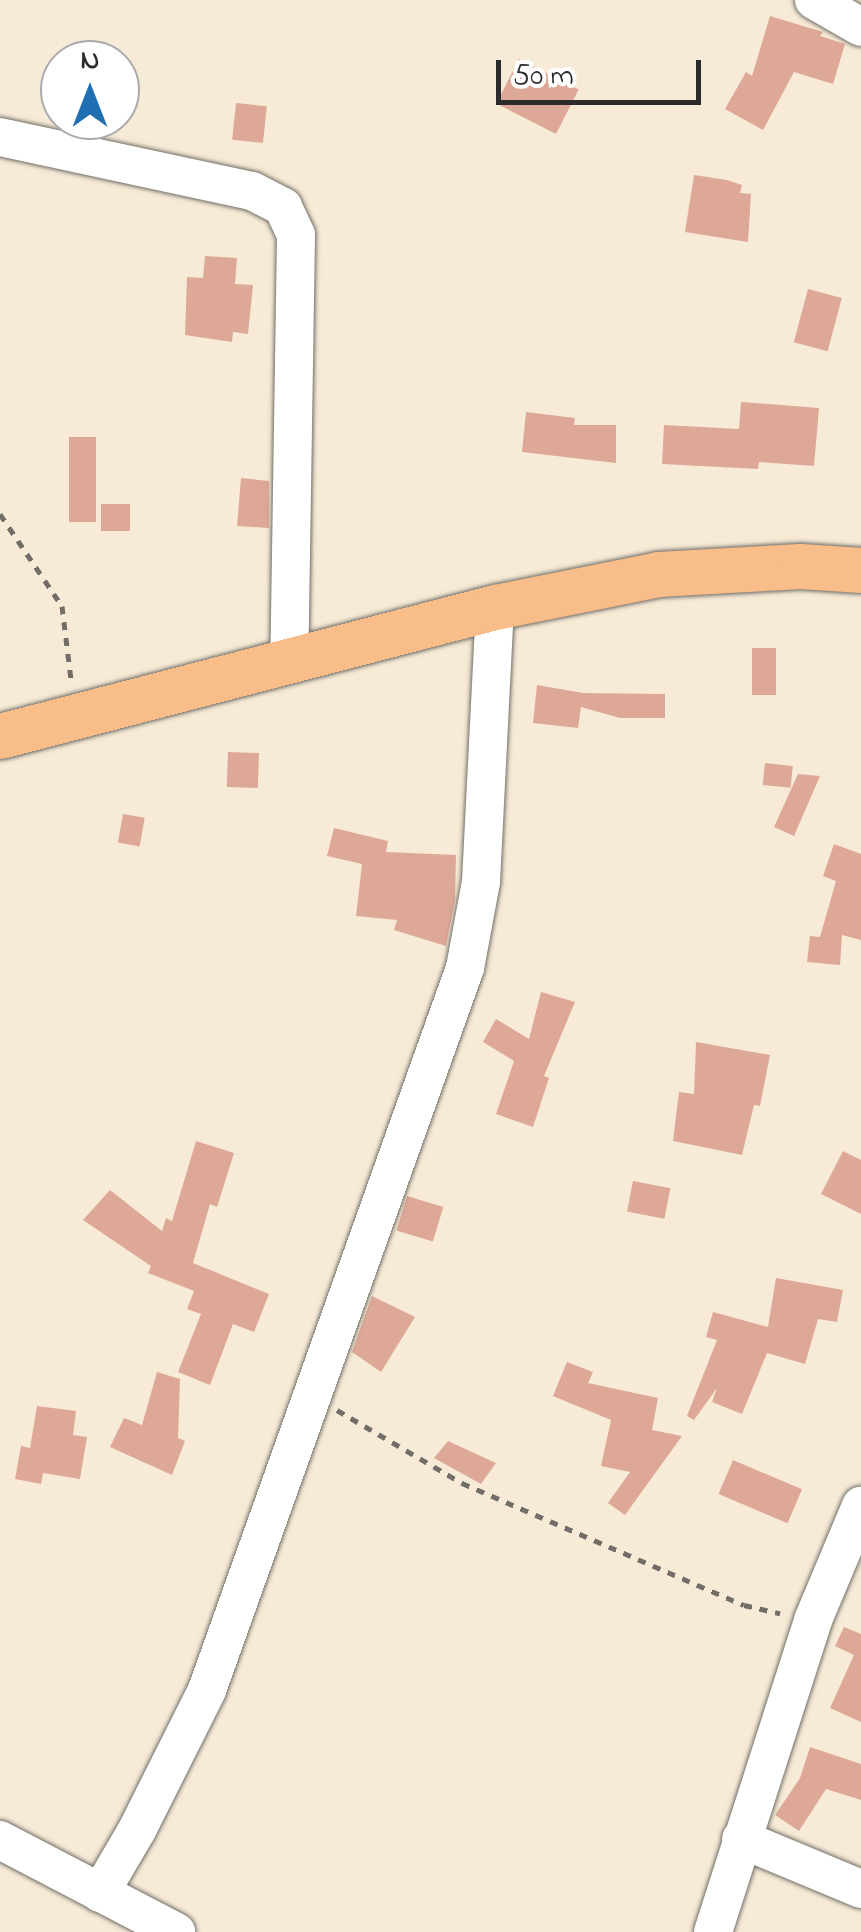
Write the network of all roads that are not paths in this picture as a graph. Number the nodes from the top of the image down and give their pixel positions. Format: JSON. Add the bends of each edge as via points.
{"nodes":[{"id":1,"x":814,"y":0,"type":"edge"},
{"id":2,"x":861,"y":27,"type":"edge"},
{"id":3,"x":0,"y":138,"type":"edge"},
{"id":4,"x":861,"y":570,"type":"edge"},
{"id":5,"x":494,"y":607,"type":"junction"},
{"id":6,"x":289,"y":660,"type":"junction"},
{"id":7,"x":0,"y":736,"type":"edge"},
{"id":8,"x":861,"y":1506,"type":"edge"},
{"id":9,"x":741,"y":1839,"type":"junction"},
{"id":10,"x":0,"y":1840,"type":"edge"},
{"id":11,"x":861,"y":1889,"type":"edge"},
{"id":12,"x":100,"y":1893,"type":"junction"},
{"id":13,"x":176,"y":1932,"type":"edge"},
{"id":14,"x":714,"y":1932,"type":"edge"}],
"edges":[{"from":1,"to":2,"type":"street"},
{"from":3,"to":6,"type":"street","via":[[252,191],[283,207],[296,235]]},
{"from":4,"to":5,"type":"main road","via":[[800,566],[658,574]]},
{"from":5,"to":6,"type":"main road"},
{"from":5,"to":12,"type":"street","via":[[481,882],[465,968],[207,1690]]},
{"from":6,"to":7,"type":"main road"},
{"from":8,"to":9,"type":"street","via":[[813,1620]]},
{"from":9,"to":11,"type":"street"},
{"from":9,"to":14,"type":"street"},
{"from":10,"to":12,"type":"street"},
{"from":12,"to":13,"type":"street"}]}
